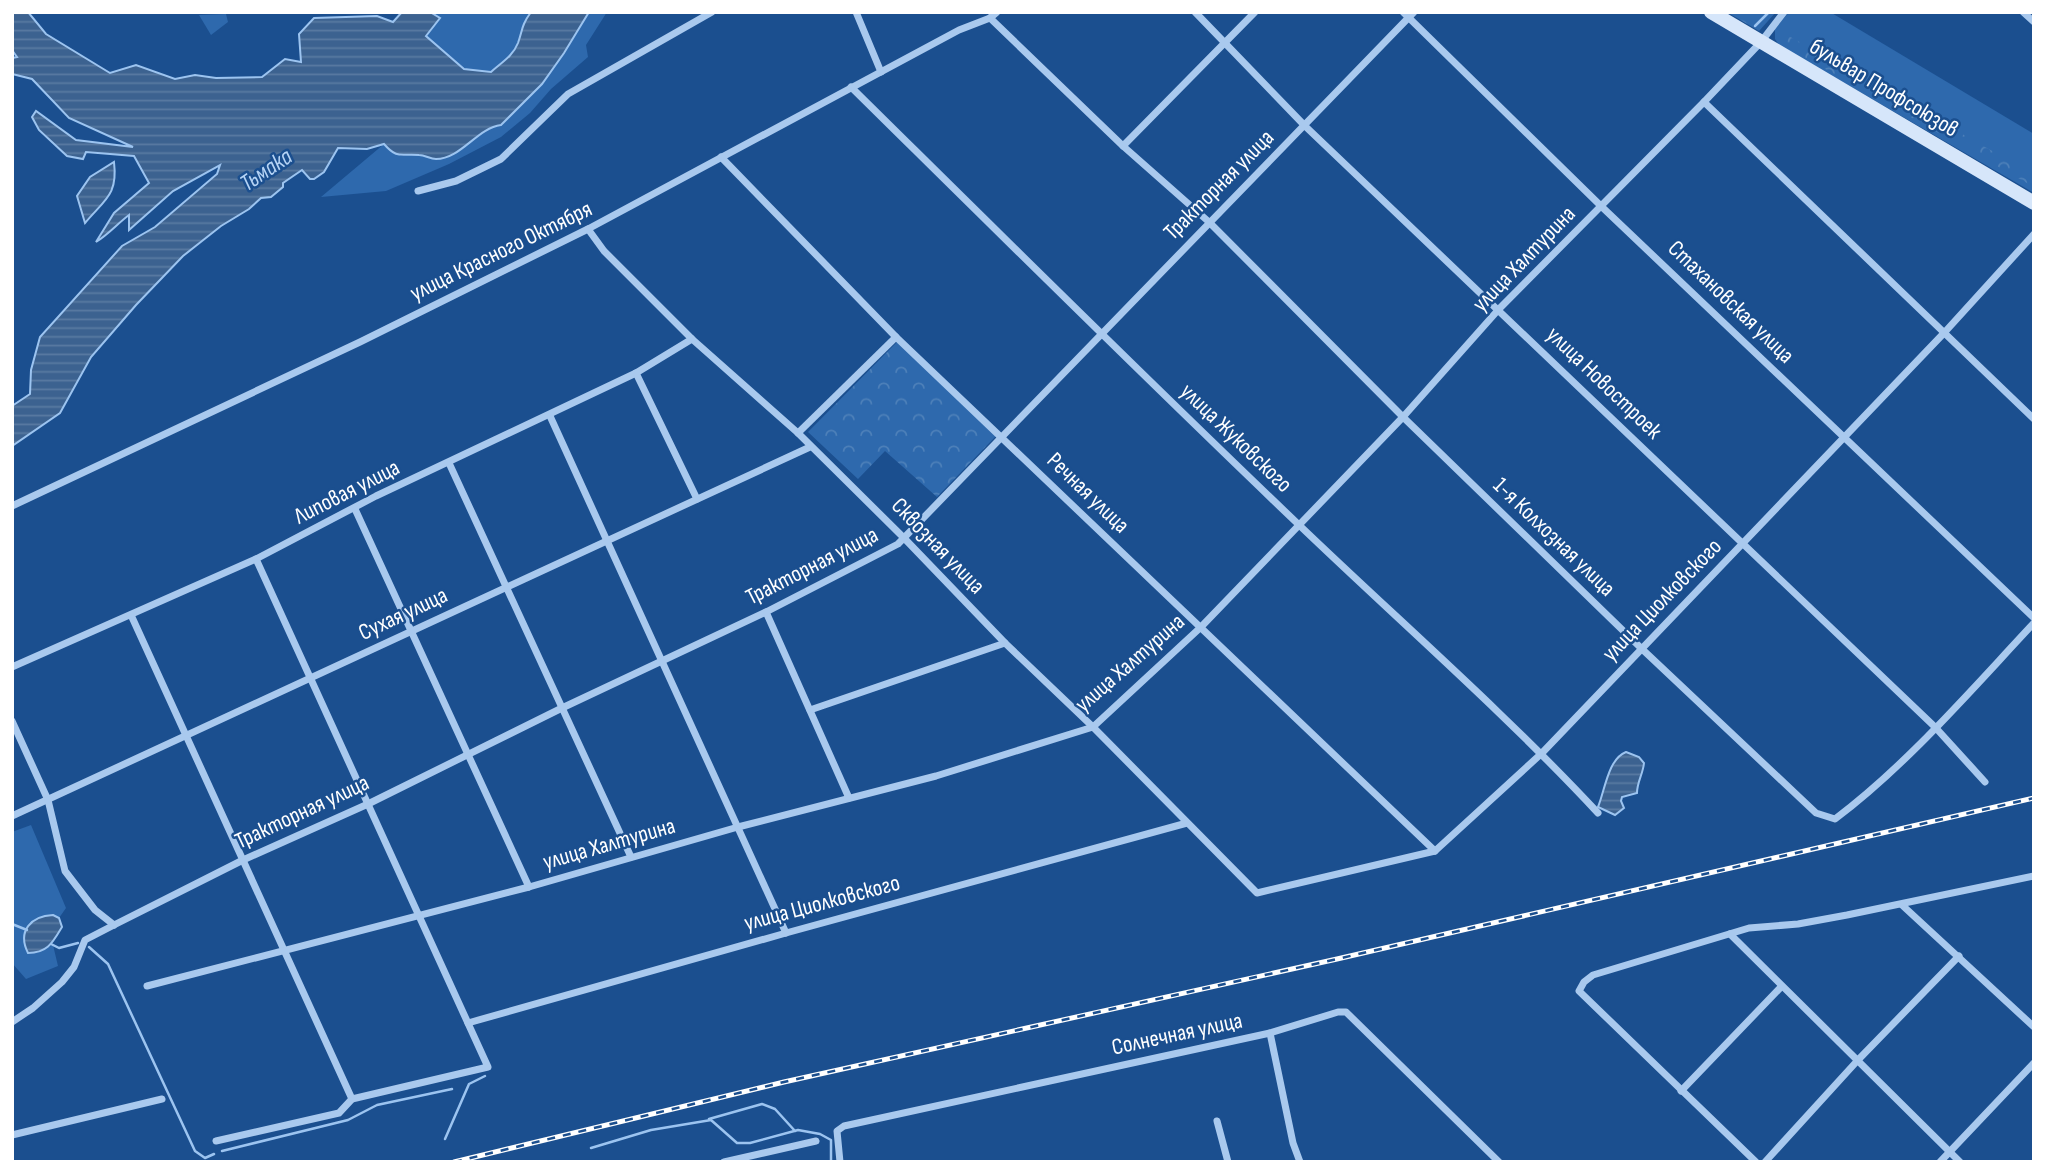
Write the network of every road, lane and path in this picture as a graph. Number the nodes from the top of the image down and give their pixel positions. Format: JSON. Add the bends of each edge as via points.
{"nodes":[{"id":1,"x":712,"y":12,"type":"edge"},
{"id":2,"x":856,"y":12,"type":"edge"},
{"id":3,"x":1195,"y":12,"type":"edge"},
{"id":4,"x":1255,"y":12,"type":"edge"},
{"id":5,"x":1711,"y":12,"type":"edge"},
{"id":6,"x":1784,"y":12,"type":"edge"},
{"id":7,"x":2023,"y":12,"type":"edge"},
{"id":8,"x":1408,"y":14,"type":"edge"},
{"id":9,"x":994,"y":15,"type":"edge"},
{"id":10,"x":2034,"y":22,"type":"edge"},
{"id":11,"x":1760,"y":41,"type":"junction"},
{"id":12,"x":1226,"y":43,"type":"junction"},
{"id":13,"x":881,"y":72,"type":"junction"},
{"id":14,"x":851,"y":87,"type":"junction"},
{"id":15,"x":1704,"y":102,"type":"junction"},
{"id":16,"x":1305,"y":126,"type":"junction"},
{"id":17,"x":1123,"y":146,"type":"junction"},
{"id":18,"x":721,"y":157,"type":"junction"},
{"id":19,"x":418,"y":191,"type":"dead end"},
{"id":20,"x":2034,"y":203,"type":"edge"},
{"id":21,"x":1602,"y":206,"type":"junction"},
{"id":22,"x":1209,"y":222,"type":"junction"},
{"id":23,"x":588,"y":229,"type":"junction"},
{"id":24,"x":2034,"y":234,"type":"edge"},
{"id":25,"x":1499,"y":309,"type":"junction"},
{"id":26,"x":1944,"y":333,"type":"junction"},
{"id":27,"x":1100,"y":334,"type":"junction"},
{"id":28,"x":896,"y":337,"type":"junction"},
{"id":29,"x":692,"y":339,"type":"junction"},
{"id":30,"x":636,"y":373,"type":"junction"},
{"id":31,"x":550,"y":415,"type":"junction"},
{"id":32,"x":1403,"y":417,"type":"junction"},
{"id":33,"x":2034,"y":419,"type":"edge"},
{"id":34,"x":798,"y":433,"type":"junction"},
{"id":35,"x":1002,"y":437,"type":"junction"},
{"id":36,"x":1844,"y":437,"type":"junction"},
{"id":37,"x":810,"y":447,"type":"junction"},
{"id":38,"x":449,"y":463,"type":"junction"},
{"id":39,"x":697,"y":499,"type":"junction"},
{"id":40,"x":12,"y":506,"type":"edge"},
{"id":41,"x":355,"y":509,"type":"junction"},
{"id":42,"x":1299,"y":525,"type":"junction"},
{"id":43,"x":905,"y":537,"type":"junction"},
{"id":44,"x":607,"y":541,"type":"junction"},
{"id":45,"x":1743,"y":544,"type":"junction"},
{"id":46,"x":256,"y":559,"type":"junction"},
{"id":47,"x":507,"y":588,"type":"junction"},
{"id":48,"x":766,"y":612,"type":"junction"},
{"id":49,"x":131,"y":615,"type":"junction"},
{"id":50,"x":2034,"y":621,"type":"edge"},
{"id":51,"x":1200,"y":627,"type":"junction"},
{"id":52,"x":412,"y":631,"type":"junction"},
{"id":53,"x":1005,"y":643,"type":"junction"},
{"id":54,"x":1642,"y":649,"type":"junction"},
{"id":55,"x":663,"y":662,"type":"junction"},
{"id":56,"x":12,"y":667,"type":"edge"},
{"id":57,"x":310,"y":678,"type":"junction"},
{"id":58,"x":562,"y":708,"type":"junction"},
{"id":59,"x":810,"y":710,"type":"junction"},
{"id":60,"x":12,"y":721,"type":"edge"},
{"id":61,"x":1093,"y":727,"type":"junction"},
{"id":62,"x":1935,"y":727,"type":"junction"},
{"id":63,"x":186,"y":736,"type":"junction"},
{"id":64,"x":1542,"y":753,"type":"junction"},
{"id":65,"x":468,"y":755,"type":"junction"},
{"id":66,"x":1985,"y":782,"type":"dead end"},
{"id":67,"x":849,"y":798,"type":"junction"},
{"id":68,"x":48,"y":800,"type":"junction"},
{"id":69,"x":368,"y":804,"type":"junction"},
{"id":70,"x":1598,"y":813,"type":"dead end"},
{"id":71,"x":12,"y":816,"type":"edge"},
{"id":72,"x":1187,"y":823,"type":"junction"},
{"id":73,"x":738,"y":827,"type":"junction"},
{"id":74,"x":1435,"y":850,"type":"junction"},
{"id":75,"x":631,"y":858,"type":"junction"},
{"id":76,"x":243,"y":860,"type":"junction"},
{"id":77,"x":2034,"y":876,"type":"edge"},
{"id":78,"x":529,"y":887,"type":"junction"},
{"id":79,"x":1257,"y":893,"type":"joint"},
{"id":80,"x":1902,"y":905,"type":"junction"},
{"id":81,"x":419,"y":916,"type":"junction"},
{"id":82,"x":114,"y":925,"type":"junction"},
{"id":83,"x":786,"y":933,"type":"junction"},
{"id":84,"x":1730,"y":934,"type":"junction"},
{"id":85,"x":285,"y":951,"type":"junction"},
{"id":86,"x":1959,"y":956,"type":"junction"},
{"id":87,"x":147,"y":986,"type":"dead end"},
{"id":88,"x":1782,"y":987,"type":"junction"},
{"id":89,"x":12,"y":1022,"type":"edge"},
{"id":90,"x":468,"y":1023,"type":"junction"},
{"id":91,"x":2034,"y":1027,"type":"edge"},
{"id":92,"x":1270,"y":1033,"type":"junction"},
{"id":93,"x":1858,"y":1060,"type":"junction"},
{"id":94,"x":2034,"y":1063,"type":"edge"},
{"id":95,"x":1681,"y":1091,"type":"junction"},
{"id":96,"x":162,"y":1099,"type":"dead end"},
{"id":97,"x":352,"y":1099,"type":"junction"},
{"id":98,"x":1217,"y":1121,"type":"dead end"},
{"id":99,"x":12,"y":1135,"type":"edge"},
{"id":100,"x":216,"y":1140,"type":"dead end"},
{"id":101,"x":816,"y":1141,"type":"dead end"},
{"id":102,"x":1949,"y":1152,"type":"junction"},
{"id":103,"x":1297,"y":1161,"type":"edge"},
{"id":104,"x":724,"y":1162,"type":"edge"},
{"id":105,"x":840,"y":1162,"type":"edge"},
{"id":106,"x":1228,"y":1162,"type":"edge"},
{"id":107,"x":1499,"y":1162,"type":"edge"},
{"id":108,"x":1756,"y":1162,"type":"edge"},
{"id":109,"x":1765,"y":1162,"type":"edge"},
{"id":110,"x":1940,"y":1162,"type":"edge"},
{"id":111,"x":1960,"y":1162,"type":"edge"}],
"edges":[{"from":1,"to":19,"type":"street","via":[[568,93],[501,159],[456,181]]},
{"from":2,"to":13,"type":"street"},
{"from":3,"to":12,"type":"street","name":"улица Новостроек"},
{"from":4,"to":12,"type":"street"},
{"from":5,"to":11,"type":"main road","name":"бульвар Профсоюзов"},
{"from":6,"to":11,"type":"street","name":"улица Халтурина"},
{"from":7,"to":10,"type":"street"},
{"from":8,"to":16,"type":"street","name":"Тракторная улица"},
{"from":8,"to":21,"type":"street","name":"Стахановская улица"},
{"from":9,"to":13,"type":"street","name":"улица Красного Октября"},
{"from":9,"to":17,"type":"street","name":"1-я Колхозная улица"},
{"from":11,"to":15,"type":"street","name":"улица Халтурина"},
{"from":11,"to":20,"type":"main road","name":"бульвар Профсоюзов"},
{"from":12,"to":16,"type":"street","name":"улица Новостроек"},
{"from":12,"to":17,"type":"street"},
{"from":13,"to":14,"type":"street","name":"улица Красного Октября"},
{"from":14,"to":18,"type":"street","name":"улица Красного Октября"},
{"from":14,"to":27,"type":"street","name":"улица Жуковского"},
{"from":15,"to":21,"type":"street","name":"улица Халтурина"},
{"from":15,"to":26,"type":"street"},
{"from":16,"to":22,"type":"street","name":"Тракторная улица"},
{"from":16,"to":25,"type":"street","name":"улица Новостроек"},
{"from":17,"to":22,"type":"street","name":"1-я Колхозная улица"},
{"from":18,"to":23,"type":"street","name":"улица Красного Октября"},
{"from":18,"to":28,"type":"street","name":"Речная улица"},
{"from":21,"to":25,"type":"street","name":"улица Халтурина"},
{"from":21,"to":36,"type":"street","name":"Стахановская улица"},
{"from":22,"to":27,"type":"street","name":"Тракторная улица"},
{"from":22,"to":32,"type":"street","name":"1-я Колхозная улица"},
{"from":23,"to":29,"type":"street","name":"Сквозная улица"},
{"from":23,"to":40,"type":"street","name":"улица Красного Октября"},
{"from":24,"to":26,"type":"street","name":"улица Циолковского"},
{"from":25,"to":32,"type":"street","name":"улица Халтурина"},
{"from":25,"to":45,"type":"street","name":"улица Новостроек"},
{"from":26,"to":33,"type":"street"},
{"from":26,"to":36,"type":"street","name":"улица Циолковского"},
{"from":27,"to":35,"type":"street","name":"Тракторная улица"},
{"from":27,"to":42,"type":"street","name":"улица Жуковского"},
{"from":28,"to":34,"type":"street"},
{"from":28,"to":35,"type":"street","name":"Речная улица"},
{"from":29,"to":30,"type":"street","name":"Липовая улица"},
{"from":29,"to":34,"type":"street","name":"Сквозная улица"},
{"from":30,"to":31,"type":"street","name":"Липовая улица"},
{"from":30,"to":39,"type":"street"},
{"from":31,"to":38,"type":"street","name":"Липовая улица"},
{"from":31,"to":44,"type":"street"},
{"from":32,"to":42,"type":"street","name":"улица Халтурина"},
{"from":32,"to":54,"type":"street","name":"1-я Колхозная улица"},
{"from":34,"to":37,"type":"street","name":"Сквозная улица"},
{"from":35,"to":43,"type":"street","name":"Тракторная улица"},
{"from":35,"to":51,"type":"street","name":"Речная улица"},
{"from":36,"to":45,"type":"street","name":"улица Циолковского"},
{"from":36,"to":50,"type":"street","name":"Стахановская улица"},
{"from":37,"to":39,"type":"street","name":"Сухая улица"},
{"from":37,"to":43,"type":"street","name":"Сквозная улица"},
{"from":38,"to":41,"type":"street","name":"Липовая улица"},
{"from":38,"to":47,"type":"street"},
{"from":39,"to":44,"type":"street","name":"Сухая улица"},
{"from":41,"to":46,"type":"street","name":"Липовая улица"},
{"from":41,"to":52,"type":"street"},
{"from":42,"to":51,"type":"street","name":"улица Халтурина"},
{"from":42,"to":64,"type":"street","name":"улица Жуковского"},
{"from":43,"to":48,"type":"street","name":"Тракторная улица"},
{"from":43,"to":53,"type":"street","name":"Сквозная улица"},
{"from":44,"to":47,"type":"street","name":"Сухая улица"},
{"from":44,"to":55,"type":"street"},
{"from":45,"to":54,"type":"street","name":"улица Циолковского"},
{"from":45,"to":62,"type":"street","name":"улица Новостроек"},
{"from":46,"to":49,"type":"street","name":"Липовая улица"},
{"from":46,"to":57,"type":"street"},
{"from":47,"to":52,"type":"street","name":"Сухая улица"},
{"from":47,"to":58,"type":"street"},
{"from":48,"to":55,"type":"street","name":"Тракторная улица"},
{"from":48,"to":59,"type":"street"},
{"from":49,"to":56,"type":"street","name":"Липовая улица"},
{"from":49,"to":63,"type":"street"},
{"from":50,"to":62,"type":"street"},
{"from":51,"to":61,"type":"street","name":"улица Халтурина"},
{"from":51,"to":74,"type":"street","name":"Речная улица"},
{"from":52,"to":57,"type":"street","name":"Сухая улица"},
{"from":52,"to":65,"type":"street"},
{"from":53,"to":59,"type":"street"},
{"from":53,"to":61,"type":"street","name":"Сквозная улица"},
{"from":54,"to":62,"type":"street","name":"1-я Колхозная улица","via":[[1816,813],[1835,820]]},
{"from":54,"to":64,"type":"street","name":"улица Циолковского"},
{"from":55,"to":58,"type":"street","name":"Тракторная улица"},
{"from":55,"to":73,"type":"street"},
{"from":57,"to":63,"type":"street","name":"Сухая улица"},
{"from":57,"to":69,"type":"street"},
{"from":58,"to":65,"type":"street","name":"Тракторная улица"},
{"from":58,"to":75,"type":"street"},
{"from":59,"to":67,"type":"street"},
{"from":60,"to":68,"type":"street"},
{"from":61,"to":67,"type":"street","name":"улица Халтурина"},
{"from":61,"to":72,"type":"street","name":"Сквозная улица"},
{"from":62,"to":66,"type":"street","name":"улица Новостроек"},
{"from":63,"to":68,"type":"street","name":"Сухая улица"},
{"from":63,"to":76,"type":"street"},
{"from":64,"to":70,"type":"street","name":"улица Жуковского"},
{"from":64,"to":74,"type":"street","name":"улица Циолковского"},
{"from":65,"to":69,"type":"street","name":"Тракторная улица"},
{"from":65,"to":78,"type":"street"},
{"from":67,"to":73,"type":"street","name":"улица Халтурина"},
{"from":68,"to":71,"type":"street","name":"Сухая улица"},
{"from":68,"to":82,"type":"street","via":[[65,871],[95,910]]},
{"from":69,"to":76,"type":"street","name":"Тракторная улица"},
{"from":69,"to":81,"type":"street"},
{"from":72,"to":79,"type":"street","name":"Сквозная улица"},
{"from":72,"to":83,"type":"street","name":"улица Циолковского"},
{"from":73,"to":75,"type":"street","name":"улица Халтурина"},
{"from":73,"to":83,"type":"street"},
{"from":74,"to":79,"type":"street","name":"улица Циолковского"},
{"from":75,"to":78,"type":"street","name":"улица Халтурина"},
{"from":76,"to":82,"type":"street","name":"Тракторная улица"},
{"from":76,"to":85,"type":"street"},
{"from":77,"to":80,"type":"street"},
{"from":78,"to":81,"type":"street","name":"улица Халтурина"},
{"from":80,"to":84,"type":"street"},
{"from":80,"to":86,"type":"street"},
{"from":81,"to":85,"type":"street","name":"улица Халтурина"},
{"from":81,"to":90,"type":"street"},
{"from":82,"to":89,"type":"street","via":[[85,940],[62,982]]},
{"from":83,"to":90,"type":"street","name":"улица Циолковского"},
{"from":84,"to":88,"type":"street"},
{"from":84,"to":95,"type":"street","via":[[1593,975],[1579,991]]},
{"from":85,"to":87,"type":"street","name":"улица Халтурина"},
{"from":85,"to":97,"type":"street"},
{"from":86,"to":91,"type":"street"},
{"from":86,"to":93,"type":"street"},
{"from":88,"to":93,"type":"street"},
{"from":88,"to":95,"type":"street"},
{"from":90,"to":97,"type":"street","via":[[488,1067]]},
{"from":92,"to":103,"type":"street"},
{"from":92,"to":105,"type":"street","name":"Солнечная улица","via":[[844,1126],[837,1131]]},
{"from":92,"to":107,"type":"street","name":"Солнечная улица","via":[[1346,1012]]},
{"from":93,"to":102,"type":"street"},
{"from":93,"to":109,"type":"street"},
{"from":94,"to":102,"type":"street"},
{"from":95,"to":108,"type":"street"},
{"from":96,"to":99,"type":"street"},
{"from":97,"to":100,"type":"street","via":[[338,1113]]},
{"from":98,"to":106,"type":"street"},
{"from":101,"to":104,"type":"street"},
{"from":102,"to":110,"type":"street"},
{"from":102,"to":111,"type":"street"}]}
